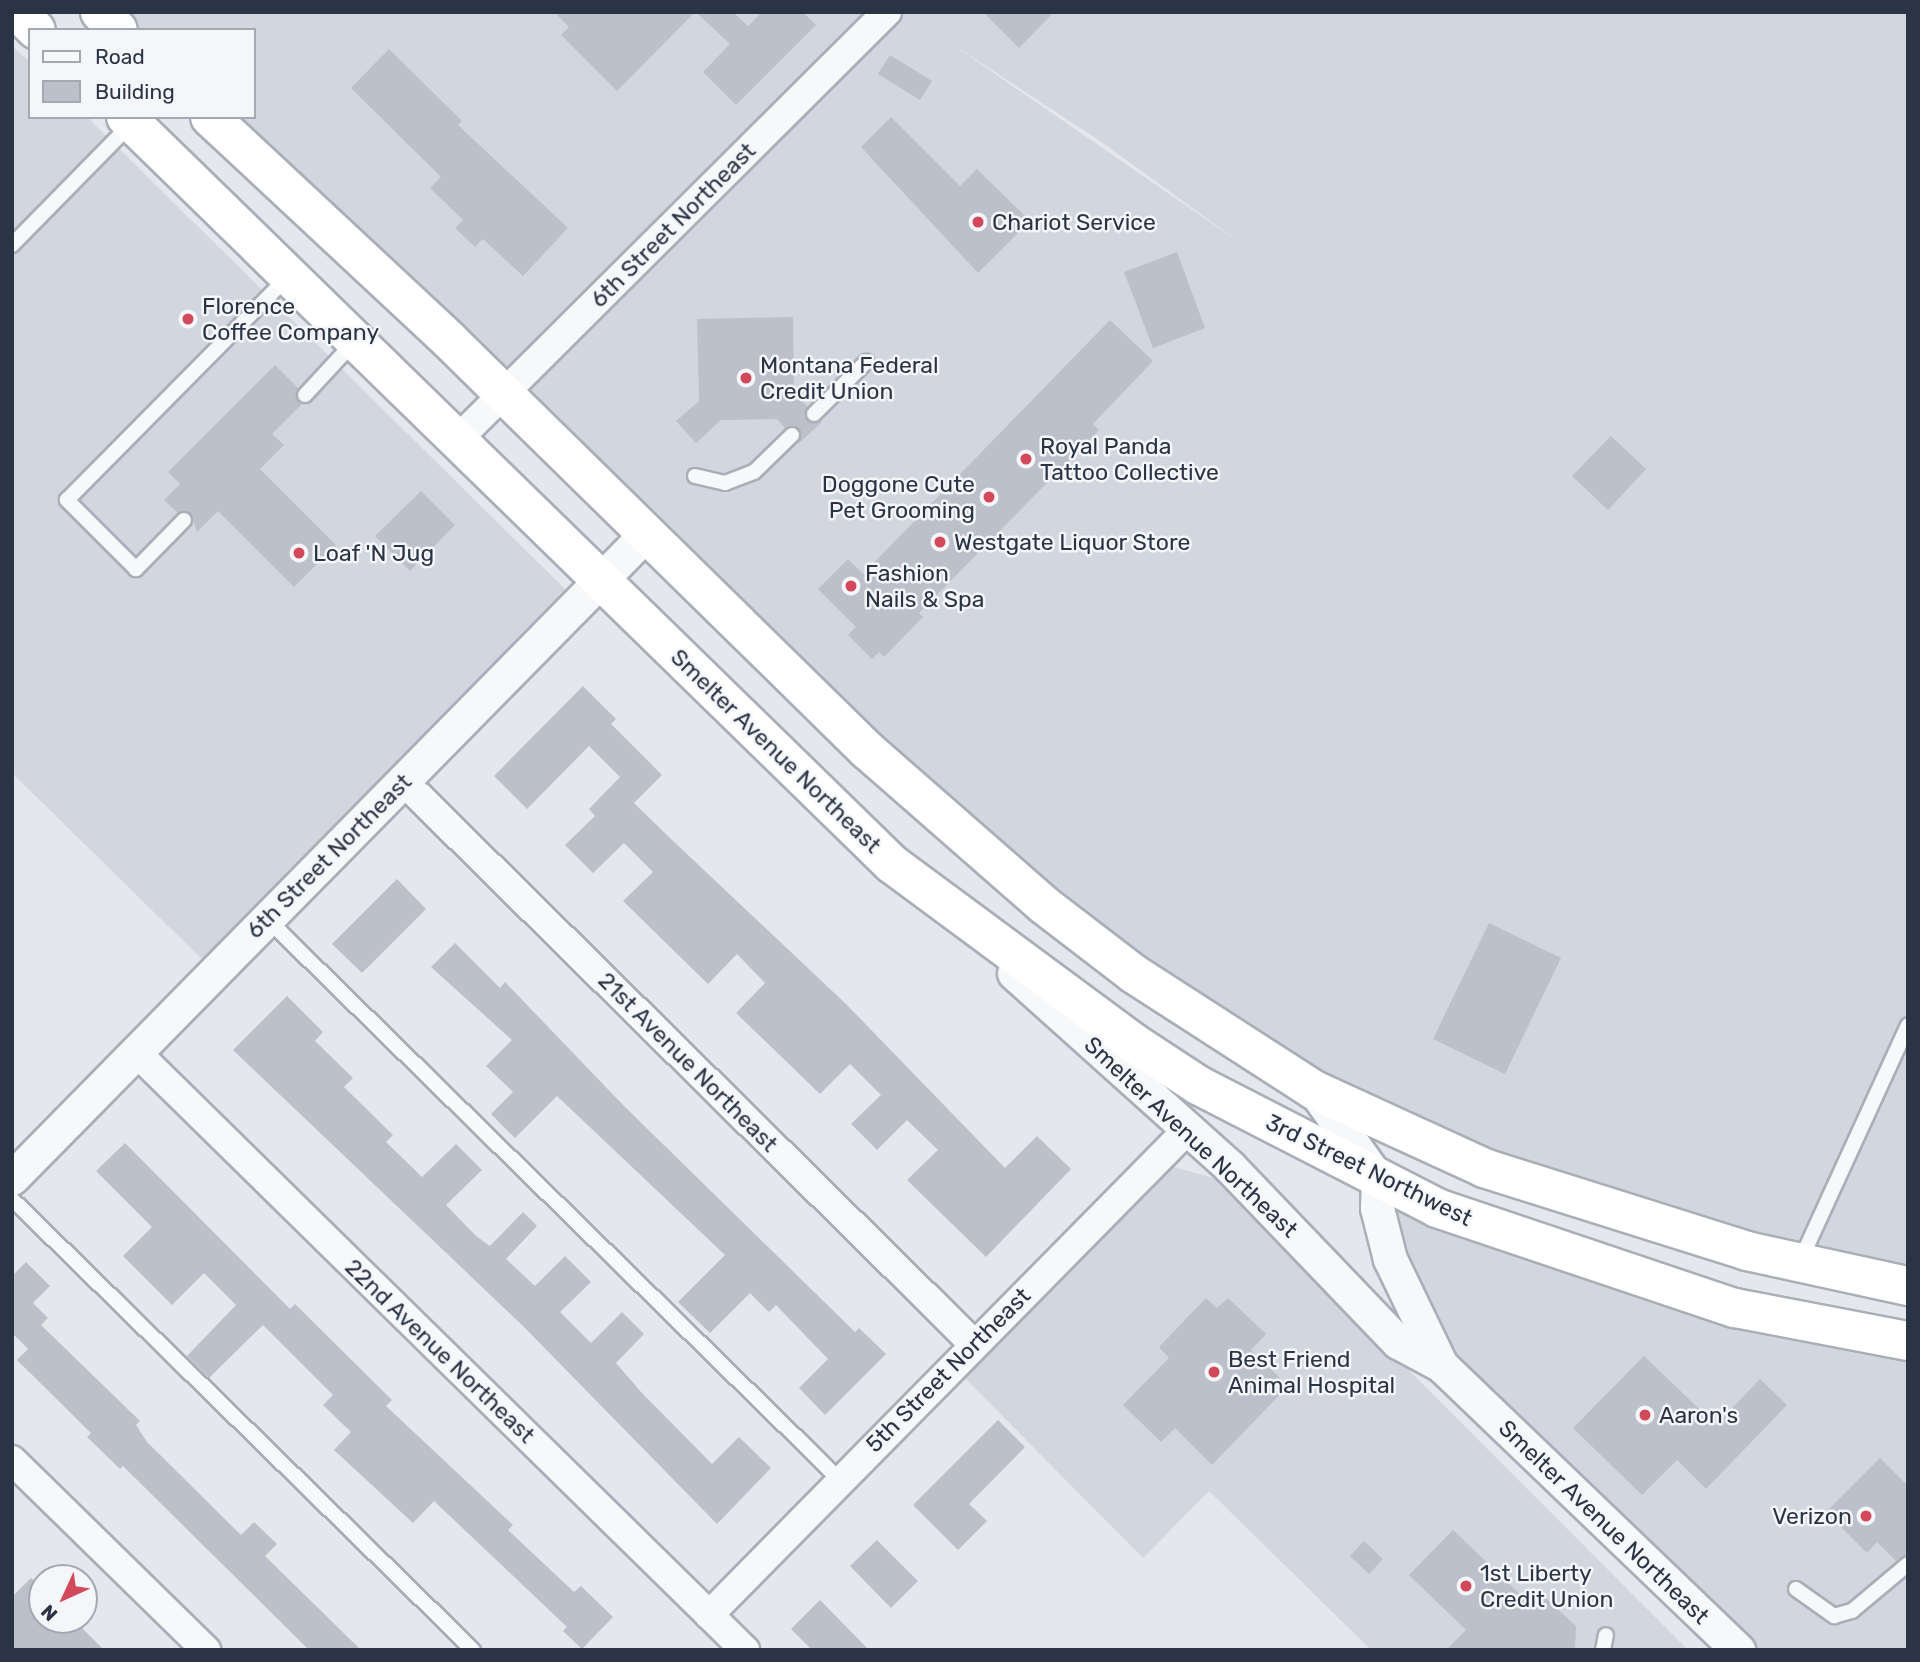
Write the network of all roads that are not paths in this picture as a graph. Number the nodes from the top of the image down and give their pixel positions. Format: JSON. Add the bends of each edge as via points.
{"nodes":[{"id":1,"x":18,"y":12,"type":"edge"},
{"id":2,"x":100,"y":12,"type":"edge"},
{"id":3,"x":887,"y":12,"type":"edge"},
{"id":4,"x":34,"y":28,"type":"edge"},
{"id":5,"x":116,"y":28,"type":"edge"},
{"id":6,"x":132,"y":119,"type":"edge"},
{"id":7,"x":212,"y":119,"type":"edge"},
{"id":8,"x":12,"y":245,"type":"edge"},
{"id":9,"x":290,"y":275,"type":"junction"},
{"id":10,"x":357,"y":340,"type":"junction"},
{"id":11,"x":866,"y":362,"type":"dead end"},
{"id":12,"x":504,"y":394,"type":"junction"},
{"id":13,"x":304,"y":395,"type":"dead end"},
{"id":14,"x":814,"y":414,"type":"dead end"},
{"id":15,"x":792,"y":435,"type":"dead end"},
{"id":16,"x":459,"y":438,"type":"junction"},
{"id":17,"x":695,"y":476,"type":"dead end"},
{"id":18,"x":184,"y":520,"type":"dead end"},
{"id":19,"x":646,"y":534,"type":"junction"},
{"id":20,"x":601,"y":580,"type":"junction"},
{"id":21,"x":403,"y":781,"type":"junction"},
{"id":22,"x":892,"y":864,"type":"junction"},
{"id":23,"x":267,"y":919,"type":"junction"},
{"id":24,"x":1908,"y":1025,"type":"edge"},
{"id":25,"x":136,"y":1052,"type":"junction"},
{"id":26,"x":1314,"y":1090,"type":"junction"},
{"id":27,"x":1189,"y":1128,"type":"junction"},
{"id":28,"x":12,"y":1178,"type":"edge"},
{"id":29,"x":1378,"y":1179,"type":"junction"},
{"id":30,"x":12,"y":1199,"type":"edge"},
{"id":31,"x":1800,"y":1262,"type":"junction"},
{"id":32,"x":1908,"y":1286,"type":"edge"},
{"id":33,"x":1908,"y":1341,"type":"edge"},
{"id":34,"x":973,"y":1343,"type":"junction"},
{"id":35,"x":1441,"y":1365,"type":"junction"},
{"id":36,"x":12,"y":1460,"type":"edge"},
{"id":37,"x":840,"y":1480,"type":"junction"},
{"id":38,"x":1908,"y":1563,"type":"edge"},
{"id":39,"x":1796,"y":1589,"type":"dead end"},
{"id":40,"x":709,"y":1615,"type":"junction"},
{"id":41,"x":206,"y":1650,"type":"edge"},
{"id":42,"x":473,"y":1650,"type":"edge"},
{"id":43,"x":745,"y":1650,"type":"edge"},
{"id":44,"x":1738,"y":1650,"type":"edge"}],
"edges":[{"from":1,"to":4,"type":"highway"},
{"from":2,"to":5,"type":"highway"},
{"from":3,"to":12,"type":"street","name":"6th Street Northeast"},
{"from":6,"to":8,"type":"lane"},
{"from":6,"to":9,"type":"highway","name":"Smelter Avenue Northeast"},
{"from":7,"to":12,"type":"highway"},
{"from":9,"to":10,"type":"highway","name":"Smelter Avenue Northeast"},
{"from":9,"to":18,"type":"lane","via":[[67,500],[136,569]]},
{"from":10,"to":13,"type":"lane"},
{"from":10,"to":16,"type":"highway","name":"Smelter Avenue Northeast"},
{"from":11,"to":14,"type":"lane"},
{"from":12,"to":16,"type":"street","name":"6th Street Northeast"},
{"from":12,"to":19,"type":"highway"},
{"from":15,"to":17,"type":"lane","via":[[754,472],[725,483]]},
{"from":16,"to":20,"type":"highway","name":"Smelter Avenue Northeast"},
{"from":19,"to":20,"type":"street","name":"6th Street Northeast"},
{"from":19,"to":26,"type":"highway","name":"3rd Street Northwest","via":[[971,843],[1134,974]]},
{"from":20,"to":21,"type":"street","name":"6th Street Northeast"},
{"from":20,"to":22,"type":"highway","name":"Smelter Avenue Northeast"},
{"from":21,"to":23,"type":"street","name":"6th Street Northeast"},
{"from":21,"to":34,"type":"street","name":"21st Avenue Northeast"},
{"from":22,"to":27,"type":"street","name":"Smelter Avenue Northeast"},
{"from":22,"to":29,"type":"highway","name":"3rd Street Northwest","via":[[1177,1071]]},
{"from":23,"to":25,"type":"street","name":"6th Street Northeast"},
{"from":23,"to":37,"type":"lane"},
{"from":24,"to":31,"type":"lane"},
{"from":25,"to":28,"type":"street","name":"6th Street Northeast"},
{"from":25,"to":40,"type":"street","name":"22nd Avenue Northeast"},
{"from":26,"to":29,"type":"street"},
{"from":26,"to":31,"type":"highway","name":"3rd Street Northwest","via":[[1484,1168],[1608,1210]]},
{"from":27,"to":34,"type":"street","name":"5th Street Northeast"},
{"from":27,"to":35,"type":"street","name":"Smelter Avenue Northeast","via":[[1398,1342]]},
{"from":29,"to":33,"type":"highway","name":"3rd Street Northwest","via":[[1550,1250],[1735,1308]]},
{"from":29,"to":35,"type":"street","name":"Smelter Avenue Northeast","via":[[1377,1208],[1390,1259]]},
{"from":30,"to":42,"type":"lane"},
{"from":31,"to":32,"type":"highway","name":"3rd Street Northwest"},
{"from":34,"to":37,"type":"street","name":"5th Street Northeast"},
{"from":35,"to":44,"type":"street","name":"Smelter Avenue Northeast"},
{"from":36,"to":41,"type":"street"},
{"from":37,"to":40,"type":"street","name":"5th Street Northeast"},
{"from":38,"to":39,"type":"lane","via":[[1852,1611],[1834,1616]]},
{"from":40,"to":43,"type":"street","name":"22nd Avenue Northeast"}]}
